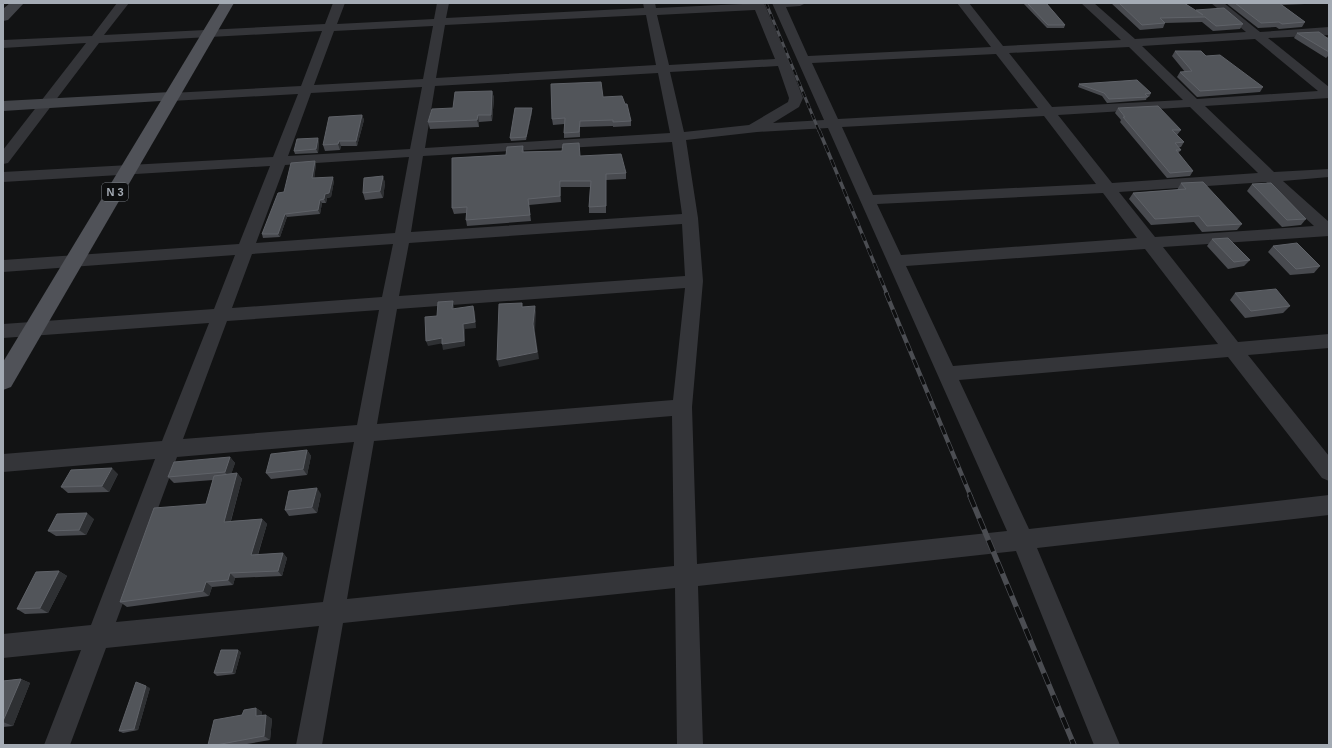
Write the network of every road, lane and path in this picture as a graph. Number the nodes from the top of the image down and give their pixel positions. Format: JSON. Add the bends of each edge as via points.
{"nodes":[{"id":1,"x":17,"y":3,"type":"edge"},
{"id":2,"x":123,"y":3,"type":"edge"},
{"id":3,"x":227,"y":3,"type":"edge"},
{"id":4,"x":339,"y":3,"type":"edge"},
{"id":5,"x":443,"y":3,"type":"edge"},
{"id":6,"x":800,"y":3,"type":"edge"},
{"id":7,"x":964,"y":3,"type":"edge"},
{"id":8,"x":1087,"y":3,"type":"edge"},
{"id":9,"x":1216,"y":3,"type":"edge"},
{"id":10,"x":778,"y":4,"type":"edge"},
{"id":11,"x":758,"y":5,"type":"edge"},
{"id":12,"x":650,"y":8,"type":"edge"},
{"id":13,"x":3,"y":17,"type":"edge"},
{"id":14,"x":439,"y":23,"type":"junction"},
{"id":15,"x":330,"y":28,"type":"junction"},
{"id":16,"x":1329,"y":31,"type":"edge"},
{"id":17,"x":208,"y":34,"type":"junction"},
{"id":18,"x":1257,"y":36,"type":"junction"},
{"id":19,"x":95,"y":39,"type":"junction"},
{"id":20,"x":3,"y":44,"type":"edge"},
{"id":21,"x":1132,"y":44,"type":"junction"},
{"id":22,"x":1000,"y":50,"type":"junction"},
{"id":23,"x":805,"y":60,"type":"junction"},
{"id":24,"x":783,"y":62,"type":"junction"},
{"id":25,"x":663,"y":69,"type":"junction"},
{"id":26,"x":428,"y":82,"type":"junction"},
{"id":27,"x":306,"y":89,"type":"junction"},
{"id":28,"x":1329,"y":93,"type":"edge"},
{"id":29,"x":171,"y":97,"type":"junction"},
{"id":30,"x":1194,"y":103,"type":"junction"},
{"id":31,"x":46,"y":104,"type":"junction"},
{"id":32,"x":3,"y":106,"type":"edge"},
{"id":33,"x":1047,"y":111,"type":"junction"},
{"id":34,"x":833,"y":124,"type":"junction"},
{"id":35,"x":753,"y":128,"type":"junction"},
{"id":36,"x":678,"y":137,"type":"junction"},
{"id":37,"x":416,"y":152,"type":"junction"},
{"id":38,"x":3,"y":160,"type":"edge"},
{"id":39,"x":279,"y":160,"type":"junction"},
{"id":40,"x":128,"y":170,"type":"junction"},
{"id":41,"x":1329,"y":173,"type":"edge"},
{"id":42,"x":3,"y":177,"type":"edge"},
{"id":43,"x":1270,"y":177,"type":"junction"},
{"id":44,"x":1108,"y":188,"type":"junction"},
{"id":45,"x":867,"y":200,"type":"junction"},
{"id":46,"x":690,"y":218,"type":"junction"},
{"id":47,"x":1329,"y":231,"type":"edge"},
{"id":48,"x":402,"y":238,"type":"junction"},
{"id":49,"x":1150,"y":243,"type":"junction"},
{"id":50,"x":247,"y":249,"type":"junction"},
{"id":51,"x":74,"y":261,"type":"junction"},
{"id":52,"x":895,"y":261,"type":"junction"},
{"id":53,"x":3,"y":266,"type":"edge"},
{"id":54,"x":694,"y":281,"type":"junction"},
{"id":55,"x":389,"y":304,"type":"junction"},
{"id":56,"x":220,"y":316,"type":"junction"},
{"id":57,"x":34,"y":329,"type":"junction"},
{"id":58,"x":3,"y":331,"type":"edge"},
{"id":59,"x":1329,"y":341,"type":"edge"},
{"id":60,"x":1233,"y":350,"type":"junction"},
{"id":61,"x":946,"y":374,"type":"junction"},
{"id":62,"x":3,"y":381,"type":"edge"},
{"id":63,"x":682,"y":407,"type":"junction"},
{"id":64,"x":365,"y":433,"type":"junction"},
{"id":65,"x":170,"y":449,"type":"junction"},
{"id":66,"x":3,"y":463,"type":"edge"},
{"id":67,"x":1329,"y":472,"type":"edge"},
{"id":68,"x":1329,"y":505,"type":"edge"},
{"id":69,"x":1023,"y":541,"type":"junction"},
{"id":70,"x":686,"y":577,"type":"junction"},
{"id":71,"x":332,"y":612,"type":"junction"},
{"id":72,"x":98,"y":636,"type":"junction"},
{"id":73,"x":3,"y":646,"type":"edge"},
{"id":74,"x":57,"y":745,"type":"edge"},
{"id":75,"x":308,"y":745,"type":"edge"},
{"id":76,"x":690,"y":745,"type":"edge"},
{"id":77,"x":1107,"y":745,"type":"edge"}],
"edges":[{"from":1,"to":13,"type":"street"},
{"from":2,"to":19,"type":"street"},
{"from":3,"to":17,"type":"main road","number":"N 3"},
{"from":4,"to":15,"type":"street"},
{"from":5,"to":14,"type":"street"},
{"from":6,"to":10,"type":"street"},
{"from":7,"to":22,"type":"street"},
{"from":8,"to":21,"type":"street"},
{"from":9,"to":18,"type":"street"},
{"from":10,"to":23,"type":"street"},
{"from":11,"to":12,"type":"street"},
{"from":11,"to":24,"type":"street"},
{"from":12,"to":14,"type":"street"},
{"from":12,"to":25,"type":"street"},
{"from":14,"to":15,"type":"street"},
{"from":14,"to":26,"type":"street"},
{"from":15,"to":17,"type":"street"},
{"from":15,"to":27,"type":"street"},
{"from":16,"to":18,"type":"street"},
{"from":17,"to":19,"type":"street"},
{"from":17,"to":29,"type":"main road","number":"N 3"},
{"from":18,"to":21,"type":"street"},
{"from":18,"to":28,"type":"street"},
{"from":19,"to":20,"type":"street"},
{"from":19,"to":31,"type":"street"},
{"from":21,"to":22,"type":"street"},
{"from":21,"to":30,"type":"street"},
{"from":22,"to":23,"type":"street"},
{"from":22,"to":33,"type":"street"},
{"from":23,"to":34,"type":"street"},
{"from":24,"to":25,"type":"street"},
{"from":24,"to":35,"type":"street","via":[[796,98],[794,104]]},
{"from":25,"to":26,"type":"street"},
{"from":25,"to":36,"type":"street"},
{"from":26,"to":27,"type":"street"},
{"from":26,"to":37,"type":"street"},
{"from":27,"to":29,"type":"street"},
{"from":27,"to":39,"type":"street"},
{"from":28,"to":30,"type":"street"},
{"from":29,"to":31,"type":"street"},
{"from":29,"to":40,"type":"main road","number":"N 3"},
{"from":30,"to":33,"type":"street"},
{"from":30,"to":43,"type":"street"},
{"from":31,"to":32,"type":"street"},
{"from":31,"to":38,"type":"street"},
{"from":33,"to":34,"type":"street"},
{"from":33,"to":44,"type":"street"},
{"from":34,"to":35,"type":"street"},
{"from":34,"to":45,"type":"street"},
{"from":35,"to":36,"type":"street"},
{"from":36,"to":37,"type":"street"},
{"from":36,"to":46,"type":"street"},
{"from":37,"to":39,"type":"street"},
{"from":37,"to":48,"type":"street"},
{"from":39,"to":40,"type":"street"},
{"from":39,"to":50,"type":"street"},
{"from":40,"to":42,"type":"street"},
{"from":40,"to":51,"type":"main road","number":"N 3"},
{"from":41,"to":43,"type":"street"},
{"from":43,"to":44,"type":"street"},
{"from":43,"to":47,"type":"street"},
{"from":44,"to":45,"type":"street"},
{"from":44,"to":49,"type":"street"},
{"from":45,"to":52,"type":"street"},
{"from":46,"to":48,"type":"street"},
{"from":46,"to":54,"type":"street"},
{"from":47,"to":49,"type":"street"},
{"from":48,"to":50,"type":"street"},
{"from":48,"to":55,"type":"street"},
{"from":49,"to":52,"type":"street"},
{"from":49,"to":60,"type":"street"},
{"from":50,"to":51,"type":"street"},
{"from":50,"to":56,"type":"street"},
{"from":51,"to":53,"type":"street"},
{"from":51,"to":57,"type":"main road","number":"N 3"},
{"from":52,"to":61,"type":"street"},
{"from":54,"to":55,"type":"street"},
{"from":54,"to":63,"type":"street"},
{"from":55,"to":56,"type":"street"},
{"from":55,"to":64,"type":"street"},
{"from":56,"to":57,"type":"street"},
{"from":56,"to":65,"type":"street"},
{"from":57,"to":58,"type":"street"},
{"from":57,"to":62,"type":"main road","number":"N 3"},
{"from":59,"to":60,"type":"street"},
{"from":60,"to":61,"type":"street"},
{"from":60,"to":67,"type":"street"},
{"from":61,"to":69,"type":"street"},
{"from":63,"to":64,"type":"street"},
{"from":63,"to":70,"type":"street"},
{"from":64,"to":65,"type":"street"},
{"from":64,"to":71,"type":"street"},
{"from":65,"to":66,"type":"street"},
{"from":65,"to":72,"type":"street"},
{"from":68,"to":69,"type":"street"},
{"from":69,"to":70,"type":"street"},
{"from":69,"to":77,"type":"street"},
{"from":70,"to":71,"type":"street"},
{"from":70,"to":76,"type":"street"},
{"from":71,"to":72,"type":"street"},
{"from":71,"to":75,"type":"street"},
{"from":72,"to":73,"type":"street"},
{"from":72,"to":74,"type":"street"}]}
